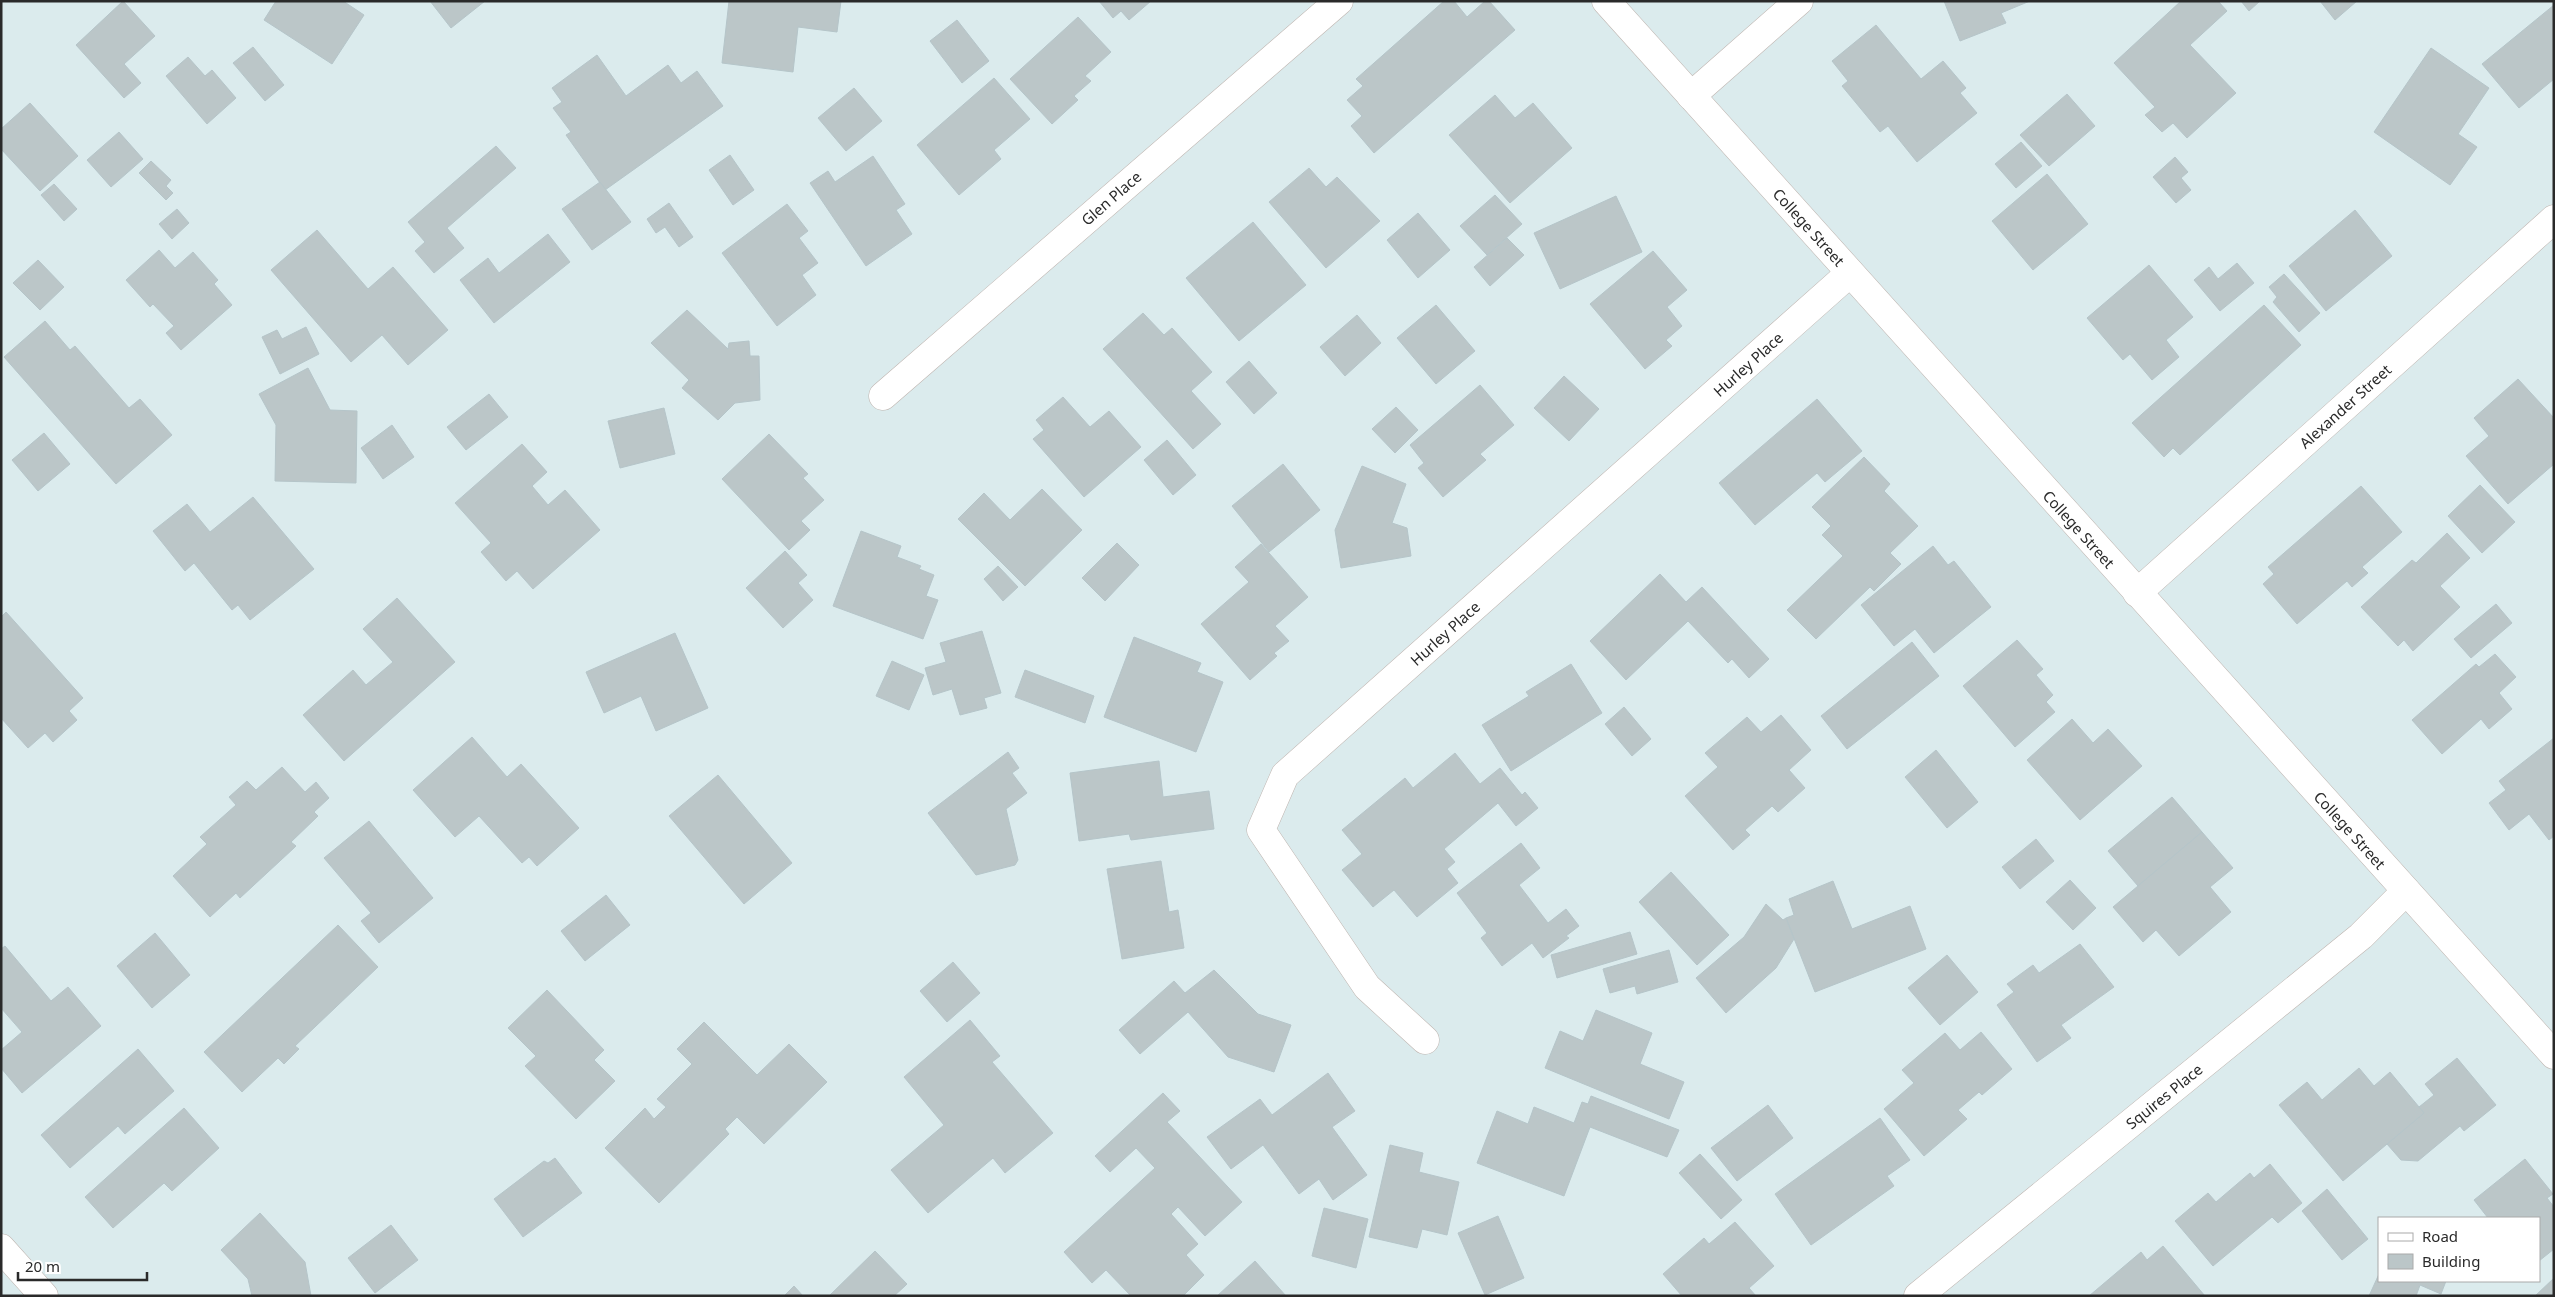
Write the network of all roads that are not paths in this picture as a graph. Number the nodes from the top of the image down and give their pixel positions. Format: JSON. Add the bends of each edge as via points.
{"nodes":[{"id":1,"x":1339,"y":1,"type":"edge"},
{"id":2,"x":1606,"y":1,"type":"edge"},
{"id":3,"x":1800,"y":1,"type":"edge"},
{"id":4,"x":1691,"y":96,"type":"junction"},
{"id":5,"x":2554,"y":219,"type":"edge"},
{"id":6,"x":1850,"y":273,"type":"junction"},
{"id":7,"x":883,"y":396,"type":"dead end"},
{"id":8,"x":2137,"y":593,"type":"junction"},
{"id":9,"x":2406,"y":891,"type":"junction"},
{"id":10,"x":1426,"y":1040,"type":"dead end"},
{"id":11,"x":2554,"y":1055,"type":"edge"},
{"id":12,"x":1,"y":1248,"type":"edge"},
{"id":13,"x":44,"y":1296,"type":"edge"},
{"id":14,"x":1918,"y":1296,"type":"edge"}],
"edges":[{"from":1,"to":7,"type":"street","name":"Glen Place"},
{"from":2,"to":4,"type":"street","name":"College Street"},
{"from":3,"to":4,"type":"street"},
{"from":4,"to":6,"type":"street","name":"College Street"},
{"from":5,"to":8,"type":"street","name":"Alexander Street"},
{"from":6,"to":8,"type":"street","name":"College Street"},
{"from":6,"to":10,"type":"street","name":"Hurley Place","via":[[1285,774],[1261,830],[1367,987]]},
{"from":8,"to":9,"type":"street","name":"College Street"},
{"from":9,"to":11,"type":"street","name":"College Street"},
{"from":9,"to":14,"type":"street","name":"Squires Place","via":[[2362,936]]},
{"from":12,"to":13,"type":"street"}]}
